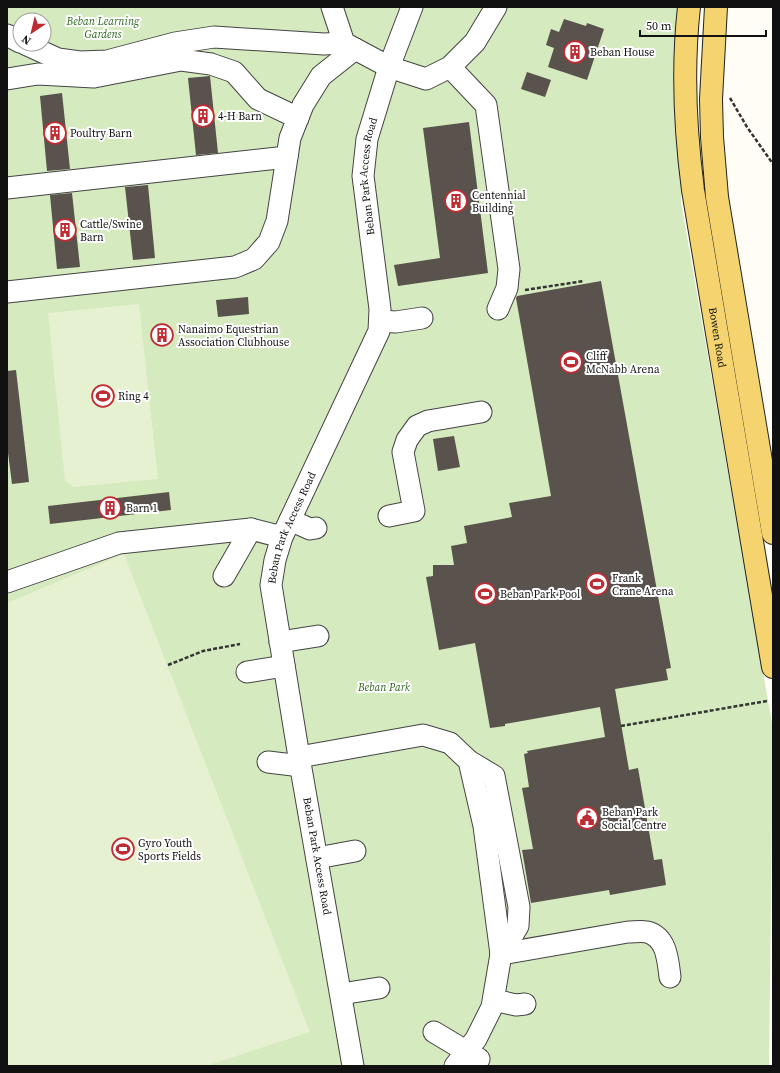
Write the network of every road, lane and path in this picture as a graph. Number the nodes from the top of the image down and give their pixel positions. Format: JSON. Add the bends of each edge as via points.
{"nodes":[{"id":1,"x":332,"y":7,"type":"edge"},
{"id":2,"x":412,"y":7,"type":"edge"},
{"id":3,"x":496,"y":7,"type":"edge"},
{"id":4,"x":689,"y":7,"type":"edge"},
{"id":5,"x":716,"y":7,"type":"edge"},
{"id":6,"x":350,"y":46,"type":"junction"},
{"id":7,"x":43,"y":52,"type":"edge"},
{"id":8,"x":389,"y":67,"type":"junction"},
{"id":9,"x":450,"y":67,"type":"junction"},
{"id":10,"x":7,"y":79,"type":"edge"},
{"id":11,"x":729,"y":95,"type":"dead end"},
{"id":12,"x":298,"y":118,"type":"junction"},
{"id":13,"x":287,"y":157,"type":"junction"},
{"id":14,"x":773,"y":164,"type":"edge"},
{"id":15,"x":7,"y":188,"type":"edge"},
{"id":16,"x":584,"y":281,"type":"dead end"},
{"id":17,"x":519,"y":290,"type":"dead end"},
{"id":18,"x":7,"y":292,"type":"edge"},
{"id":19,"x":498,"y":309,"type":"dead end"},
{"id":20,"x":422,"y":318,"type":"dead end"},
{"id":21,"x":380,"y":321,"type":"junction"},
{"id":22,"x":481,"y":412,"type":"dead end"},
{"id":23,"x":389,"y":516,"type":"dead end"},
{"id":24,"x":286,"y":528,"type":"junction"},
{"id":25,"x":316,"y":528,"type":"dead end"},
{"id":26,"x":251,"y":529,"type":"junction"},
{"id":27,"x":773,"y":533,"type":"edge"},
{"id":28,"x":224,"y":576,"type":"dead end"},
{"id":29,"x":7,"y":582,"type":"edge"},
{"id":30,"x":318,"y":636,"type":"dead end"},
{"id":31,"x":280,"y":642,"type":"junction"},
{"id":32,"x":240,"y":644,"type":"dead end"},
{"id":33,"x":168,"y":665,"type":"dead end"},
{"id":34,"x":284,"y":666,"type":"junction"},
{"id":35,"x":773,"y":667,"type":"edge"},
{"id":36,"x":247,"y":672,"type":"dead end"},
{"id":37,"x":767,"y":701,"type":"dead end"},
{"id":38,"x":621,"y":726,"type":"dead end"},
{"id":39,"x":298,"y":756,"type":"junction"},
{"id":40,"x":268,"y":762,"type":"dead end"},
{"id":41,"x":355,"y":851,"type":"dead end"},
{"id":42,"x":317,"y":858,"type":"junction"},
{"id":43,"x":501,"y":954,"type":"junction"},
{"id":44,"x":670,"y":977,"type":"dead end"},
{"id":45,"x":379,"y":988,"type":"dead end"},
{"id":46,"x":341,"y":994,"type":"junction"},
{"id":47,"x":494,"y":1000,"type":"junction"},
{"id":48,"x":526,"y":1004,"type":"dead end"},
{"id":49,"x":434,"y":1032,"type":"dead end"},
{"id":50,"x":467,"y":1059,"type":"edge"},
{"id":51,"x":351,"y":1063,"type":"edge"}],
"edges":[{"from":1,"to":6,"type":"lane"},
{"from":2,"to":8,"type":"lane","name":"Beban Park Access Road"},
{"from":3,"to":9,"type":"lane","via":[[475,42]]},
{"from":4,"to":35,"type":"main road","name":"Bowen Road","via":[[684,85],[692,190]]},
{"from":5,"to":27,"type":"main road","name":"Bowen Road","via":[[711,99],[718,197]]},
{"from":6,"to":7,"type":"lane","via":[[214,37],[175,43],[107,61],[80,62],[58,59]]},
{"from":6,"to":8,"type":"lane"},
{"from":6,"to":12,"type":"lane","via":[[321,76]]},
{"from":8,"to":9,"type":"lane","via":[[426,79]]},
{"from":8,"to":21,"type":"lane","name":"Beban Park Access Road","via":[[367,139],[363,176]]},
{"from":9,"to":19,"type":"lane","via":[[486,105],[509,269],[507,288]]},
{"from":10,"to":12,"type":"lane","via":[[38,74],[94,77],[181,60],[211,64],[234,72],[258,100]]},
{"from":11,"to":14,"type":"path","via":[[747,127]]},
{"from":12,"to":13,"type":"lane","via":[[290,138]]},
{"from":13,"to":15,"type":"lane"},
{"from":13,"to":18,"type":"lane","via":[[277,221],[269,242],[254,259],[235,267]]},
{"from":16,"to":17,"type":"path"},
{"from":20,"to":21,"type":"lane","via":[[396,322]]},
{"from":21,"to":24,"type":"lane","name":"Beban Park Access Road","via":[[379,331]]},
{"from":22,"to":23,"type":"lane","via":[[428,421],[417,426],[407,440],[403,452],[414,511]]},
{"from":24,"to":25,"type":"lane"},
{"from":24,"to":26,"type":"lane"},
{"from":24,"to":31,"type":"lane","name":"Beban Park Access Road","via":[[275,560],[271,585]]},
{"from":26,"to":28,"type":"lane"},
{"from":26,"to":29,"type":"lane","via":[[119,543]]},
{"from":30,"to":31,"type":"lane"},
{"from":31,"to":34,"type":"lane","name":"Beban Park Access Road"},
{"from":32,"to":33,"type":"path","via":[[203,651]]},
{"from":34,"to":36,"type":"lane"},
{"from":34,"to":39,"type":"lane","name":"Beban Park Access Road"},
{"from":37,"to":38,"type":"path"},
{"from":39,"to":40,"type":"lane","via":[[293,765]]},
{"from":39,"to":42,"type":"lane","name":"Beban Park Access Road"},
{"from":39,"to":43,"type":"lane","via":[[423,735],[450,743],[469,761],[494,776],[519,907],[518,926]]},
{"from":41,"to":42,"type":"lane"},
{"from":42,"to":46,"type":"lane","name":"Beban Park Access Road"},
{"from":43,"to":44,"type":"lane","via":[[628,932],[645,932],[657,937],[663,945]]},
{"from":43,"to":47,"type":"lane"},
{"from":45,"to":46,"type":"lane"},
{"from":46,"to":51,"type":"lane","name":"Beban Park Access Road"},
{"from":47,"to":48,"type":"lane"},
{"from":47,"to":50,"type":"lane"},
{"from":49,"to":50,"type":"lane"}]}
